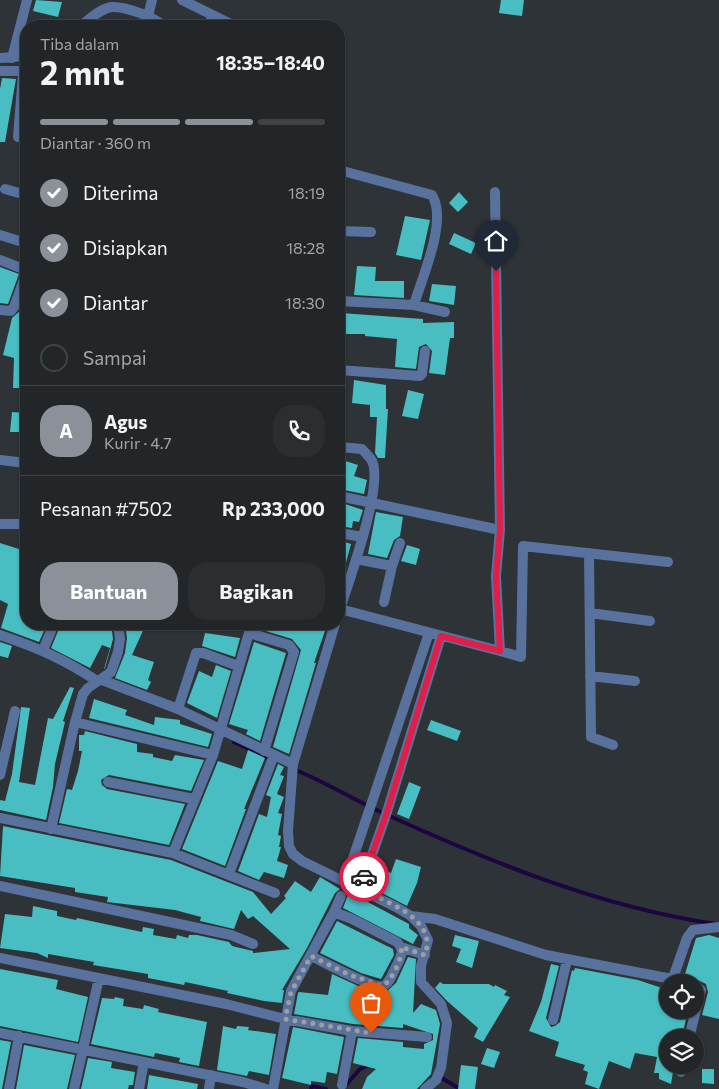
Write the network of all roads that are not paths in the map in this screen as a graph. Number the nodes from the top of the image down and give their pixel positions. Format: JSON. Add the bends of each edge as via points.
{"nodes":[{"id":1,"x":27,"y":0,"type":"edge"},
{"id":2,"x":152,"y":0,"type":"edge"},
{"id":3,"x":182,"y":0,"type":"edge"},
{"id":4,"x":148,"y":16,"type":"junction"},
{"id":5,"x":214,"y":17,"type":"junction"},
{"id":6,"x":22,"y":20,"type":"edge"},
{"id":7,"x":89,"y":20,"type":"edge"},
{"id":8,"x":154,"y":20,"type":"edge"},
{"id":9,"x":211,"y":20,"type":"edge"},
{"id":10,"x":221,"y":20,"type":"edge"},
{"id":11,"x":20,"y":27,"type":"edge"},
{"id":12,"x":20,"y":57,"type":"edge"},
{"id":13,"x":0,"y":58,"type":"edge"},
{"id":14,"x":12,"y":58,"type":"junction"},
{"id":15,"x":0,"y":71,"type":"edge"},
{"id":16,"x":20,"y":73,"type":"edge"},
{"id":17,"x":20,"y":105,"type":"edge"},
{"id":18,"x":18,"y":137,"type":"dead end"},
{"id":19,"x":345,"y":172,"type":"edge"},
{"id":20,"x":5,"y":189,"type":"dead end"},
{"id":21,"x":495,"y":192,"type":"dead end"},
{"id":22,"x":20,"y":193,"type":"edge"},
{"id":23,"x":345,"y":231,"type":"edge"},
{"id":24,"x":371,"y":232,"type":"dead end"},
{"id":25,"x":0,"y":235,"type":"edge"},
{"id":26,"x":20,"y":241,"type":"edge"},
{"id":27,"x":0,"y":260,"type":"edge"},
{"id":28,"x":20,"y":268,"type":"edge"},
{"id":29,"x":20,"y":290,"type":"edge"},
{"id":30,"x":345,"y":301,"type":"edge"},
{"id":31,"x":414,"y":305,"type":"junction"},
{"id":32,"x":0,"y":310,"type":"edge"},
{"id":33,"x":445,"y":312,"type":"dead end"},
{"id":34,"x":425,"y":351,"type":"dead end"},
{"id":35,"x":345,"y":370,"type":"edge"},
{"id":36,"x":345,"y":448,"type":"edge"},
{"id":37,"x":0,"y":460,"type":"edge"},
{"id":38,"x":20,"y":462,"type":"edge"},
{"id":39,"x":345,"y":499,"type":"edge"},
{"id":40,"x":369,"y":509,"type":"junction"},
{"id":41,"x":0,"y":524,"type":"edge"},
{"id":42,"x":20,"y":524,"type":"edge"},
{"id":43,"x":500,"y":530,"type":"junction"},
{"id":44,"x":345,"y":534,"type":"edge"},
{"id":45,"x":363,"y":537,"type":"junction"},
{"id":46,"x":400,"y":543,"type":"dead end"},
{"id":47,"x":589,"y":553,"type":"junction"},
{"id":48,"x":356,"y":559,"type":"junction"},
{"id":49,"x":668,"y":562,"type":"dead end"},
{"id":50,"x":392,"y":566,"type":"junction"},
{"id":51,"x":345,"y":593,"type":"edge"},
{"id":52,"x":384,"y":602,"type":"dead end"},
{"id":53,"x":345,"y":612,"type":"edge"},
{"id":54,"x":590,"y":613,"type":"junction"},
{"id":55,"x":650,"y":621,"type":"dead end"},
{"id":56,"x":51,"y":630,"type":"edge"},
{"id":57,"x":119,"y":630,"type":"edge"},
{"id":58,"x":249,"y":630,"type":"edge"},
{"id":59,"x":255,"y":630,"type":"edge"},
{"id":60,"x":333,"y":630,"type":"edge"},
{"id":61,"x":429,"y":633,"type":"junction"},
{"id":62,"x":0,"y":635,"type":"edge"},
{"id":63,"x":441,"y":636,"type":"junction"},
{"id":64,"x":43,"y":650,"type":"junction"},
{"id":65,"x":500,"y":651,"type":"junction"},
{"id":66,"x":238,"y":666,"type":"junction"},
{"id":67,"x":590,"y":676,"type":"junction"},
{"id":68,"x":100,"y":680,"type":"junction"},
{"id":69,"x":635,"y":681,"type":"dead end"},
{"id":70,"x":178,"y":709,"type":"junction"},
{"id":71,"x":15,"y":711,"type":"dead end"},
{"id":72,"x":75,"y":722,"type":"junction"},
{"id":73,"x":220,"y":730,"type":"junction"},
{"id":74,"x":613,"y":745,"type":"dead end"},
{"id":75,"x":213,"y":755,"type":"junction"},
{"id":76,"x":271,"y":757,"type":"junction"},
{"id":77,"x":292,"y":768,"type":"junction"},
{"id":78,"x":0,"y":775,"type":"edge"},
{"id":79,"x":108,"y":782,"type":"dead end"},
{"id":80,"x":194,"y":799,"type":"junction"},
{"id":81,"x":0,"y":818,"type":"edge"},
{"id":82,"x":51,"y":829,"type":"junction"},
{"id":83,"x":174,"y":853,"type":"junction"},
{"id":84,"x":229,"y":874,"type":"junction"},
{"id":85,"x":345,"y":882,"type":"junction"},
{"id":86,"x":0,"y":886,"type":"edge"},
{"id":87,"x":360,"y":889,"type":"junction"},
{"id":88,"x":275,"y":893,"type":"dead end"},
{"id":89,"x":341,"y":896,"type":"dead end"},
{"id":90,"x":334,"y":912,"type":"junction"},
{"id":91,"x":411,"y":916,"type":"junction"},
{"id":92,"x":719,"y":927,"type":"edge"},
{"id":93,"x":253,"y":944,"type":"dead end"},
{"id":94,"x":401,"y":947,"type":"junction"},
{"id":95,"x":425,"y":955,"type":"junction"},
{"id":96,"x":311,"y":956,"type":"junction"},
{"id":97,"x":0,"y":958,"type":"edge"},
{"id":98,"x":567,"y":960,"type":"junction"},
{"id":99,"x":674,"y":974,"type":"edge"},
{"id":100,"x":659,"y":976,"type":"edge"},
{"id":101,"x":99,"y":978,"type":"junction"},
{"id":102,"x":285,"y":1019,"type":"junction"},
{"id":103,"x":554,"y":1020,"type":"dead end"},
{"id":104,"x":352,"y":1031,"type":"junction"},
{"id":105,"x":0,"y":1033,"type":"edge"},
{"id":106,"x":18,"y":1036,"type":"junction"},
{"id":107,"x":427,"y":1037,"type":"dead end"},
{"id":108,"x":81,"y":1049,"type":"junction"},
{"id":109,"x":144,"y":1062,"type":"junction"},
{"id":110,"x":211,"y":1076,"type":"junction"},
{"id":111,"x":342,"y":1085,"type":"dead end"},
{"id":112,"x":9,"y":1089,"type":"edge"},
{"id":113,"x":74,"y":1089,"type":"edge"},
{"id":114,"x":139,"y":1089,"type":"edge"},
{"id":115,"x":209,"y":1089,"type":"edge"},
{"id":116,"x":266,"y":1089,"type":"edge"},
{"id":117,"x":273,"y":1089,"type":"edge"},
{"id":118,"x":425,"y":1089,"type":"edge"}],
"edges":[{"from":1,"to":6,"type":"street"},
{"from":2,"to":4,"type":"street"},
{"from":3,"to":5,"type":"street"},
{"from":4,"to":7,"type":"street","via":[[113,7]]},
{"from":4,"to":8,"type":"street"},
{"from":5,"to":9,"type":"street"},
{"from":5,"to":10,"type":"street"},
{"from":11,"to":14,"type":"street"},
{"from":12,"to":14,"type":"street"},
{"from":13,"to":14,"type":"street"},
{"from":15,"to":16,"type":"street"},
{"from":17,"to":18,"type":"street"},
{"from":19,"to":31,"type":"street","via":[[432,195],[436,202],[436,230]]},
{"from":20,"to":22,"type":"street"},
{"from":21,"to":43,"type":"street"},
{"from":23,"to":24,"type":"street"},
{"from":25,"to":26,"type":"street"},
{"from":27,"to":28,"type":"street"},
{"from":29,"to":32,"type":"street","via":[[11,311]]},
{"from":30,"to":31,"type":"street"},
{"from":31,"to":33,"type":"street"},
{"from":34,"to":35,"type":"street","via":[[420,376]]},
{"from":36,"to":40,"type":"street","via":[[362,449],[373,462],[375,483]]},
{"from":37,"to":38,"type":"street"},
{"from":39,"to":40,"type":"street"},
{"from":40,"to":43,"type":"street"},
{"from":40,"to":45,"type":"street"},
{"from":41,"to":42,"type":"street"},
{"from":43,"to":65,"type":"street","via":[[496,576]]},
{"from":44,"to":45,"type":"street"},
{"from":45,"to":48,"type":"street"},
{"from":46,"to":50,"type":"street"},
{"from":47,"to":49,"type":"street"},
{"from":47,"to":54,"type":"street"},
{"from":47,"to":65,"type":"street","via":[[523,546],[521,657]]},
{"from":48,"to":50,"type":"street"},
{"from":48,"to":51,"type":"street"},
{"from":50,"to":52,"type":"street"},
{"from":53,"to":61,"type":"street"},
{"from":54,"to":55,"type":"street"},
{"from":54,"to":67,"type":"street"},
{"from":56,"to":64,"type":"street"},
{"from":57,"to":68,"type":"street","via":[[118,652],[111,672]]},
{"from":58,"to":66,"type":"street"},
{"from":59,"to":76,"type":"street","via":[[289,645],[294,652]]},
{"from":60,"to":77,"type":"street"},
{"from":61,"to":63,"type":"street"},
{"from":61,"to":85,"type":"street"},
{"from":62,"to":64,"type":"street"},
{"from":63,"to":65,"type":"street"},
{"from":63,"to":87,"type":"street"},
{"from":64,"to":68,"type":"street"},
{"from":66,"to":70,"type":"street","via":[[196,653]]},
{"from":66,"to":73,"type":"street"},
{"from":67,"to":69,"type":"street"},
{"from":67,"to":74,"type":"street","via":[[591,737]]},
{"from":68,"to":70,"type":"street"},
{"from":68,"to":72,"type":"street","via":[[83,694]]},
{"from":70,"to":73,"type":"street"},
{"from":71,"to":78,"type":"street"},
{"from":72,"to":75,"type":"street"},
{"from":72,"to":82,"type":"street"},
{"from":73,"to":75,"type":"street"},
{"from":73,"to":76,"type":"street"},
{"from":75,"to":80,"type":"street"},
{"from":76,"to":77,"type":"street"},
{"from":76,"to":84,"type":"street"},
{"from":77,"to":85,"type":"street","via":[[289,846],[302,861]]},
{"from":79,"to":80,"type":"street"},
{"from":80,"to":83,"type":"street"},
{"from":81,"to":82,"type":"street"},
{"from":82,"to":83,"type":"street"},
{"from":83,"to":84,"type":"street"},
{"from":84,"to":88,"type":"street"},
{"from":85,"to":87,"type":"street"},
{"from":86,"to":93,"type":"street","via":[[232,935]]},
{"from":87,"to":91,"type":"street"},
{"from":89,"to":90,"type":"street"},
{"from":90,"to":94,"type":"street","via":[[397,942]]},
{"from":90,"to":96,"type":"street"},
{"from":91,"to":95,"type":"street","via":[[428,940]]},
{"from":91,"to":98,"type":"street","via":[[435,919]]},
{"from":92,"to":99,"type":"street","via":[[693,930]]},
{"from":94,"to":95,"type":"street"},
{"from":94,"to":96,"type":"street","via":[[402,954],[383,986],[350,975]]},
{"from":95,"to":118,"type":"street","via":[[421,982],[440,1004],[446,1017],[441,1068],[436,1080]]},
{"from":96,"to":102,"type":"street","via":[[291,992]]},
{"from":97,"to":101,"type":"street"},
{"from":98,"to":100,"type":"street"},
{"from":98,"to":103,"type":"street"},
{"from":101,"to":102,"type":"street"},
{"from":101,"to":108,"type":"street"},
{"from":102,"to":104,"type":"street"},
{"from":102,"to":117,"type":"street"},
{"from":104,"to":107,"type":"street"},
{"from":104,"to":111,"type":"street"},
{"from":105,"to":106,"type":"street"},
{"from":106,"to":108,"type":"street"},
{"from":106,"to":112,"type":"street"},
{"from":108,"to":109,"type":"street"},
{"from":108,"to":113,"type":"street"},
{"from":109,"to":110,"type":"street"},
{"from":109,"to":114,"type":"street"},
{"from":110,"to":115,"type":"street"},
{"from":110,"to":116,"type":"street"}]}
